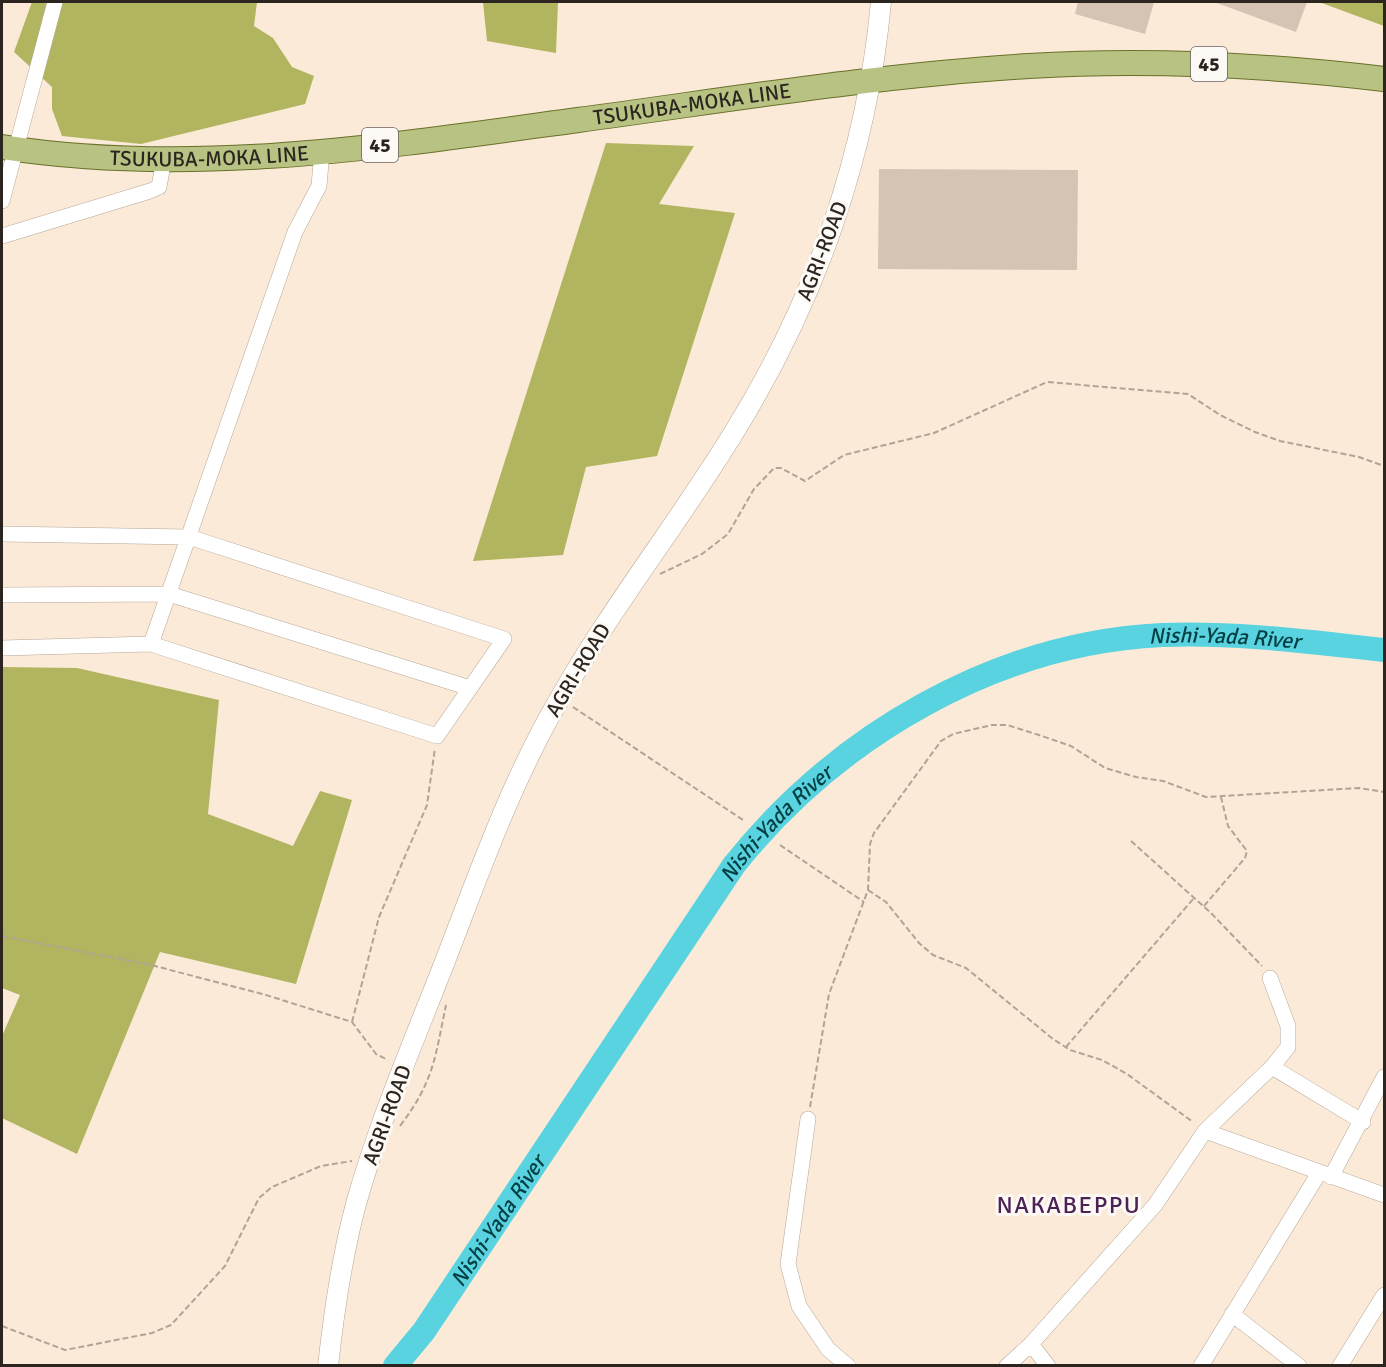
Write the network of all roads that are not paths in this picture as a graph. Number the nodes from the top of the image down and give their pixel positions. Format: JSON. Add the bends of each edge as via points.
{"nodes":[{"id":1,"x":55,"y":2,"type":"edge"},
{"id":2,"x":881,"y":2,"type":"edge"},
{"id":3,"x":1384,"y":79,"type":"edge"},
{"id":4,"x":870,"y":81,"type":"junction"},
{"id":5,"x":9,"y":148,"type":"edge"},
{"id":6,"x":322,"y":151,"type":"junction"},
{"id":7,"x":164,"y":159,"type":"junction"},
{"id":8,"x":2,"y":201,"type":"edge"},
{"id":9,"x":2,"y":236,"type":"edge"},
{"id":10,"x":2,"y":534,"type":"edge"},
{"id":11,"x":189,"y":537,"type":"junction"},
{"id":12,"x":169,"y":594,"type":"junction"},
{"id":13,"x":2,"y":595,"type":"edge"},
{"id":14,"x":151,"y":644,"type":"junction"},
{"id":15,"x":2,"y":648,"type":"edge"},
{"id":16,"x":470,"y":688,"type":"junction"},
{"id":17,"x":1270,"y":978,"type":"road end"},
{"id":18,"x":1272,"y":1067,"type":"junction"},
{"id":19,"x":1384,"y":1077,"type":"edge"},
{"id":20,"x":1379,"y":1101,"type":"edge"},
{"id":21,"x":808,"y":1119,"type":"road end"},
{"id":22,"x":1363,"y":1122,"type":"junction"},
{"id":23,"x":1205,"y":1131,"type":"junction"},
{"id":24,"x":1325,"y":1175,"type":"junction"},
{"id":25,"x":1384,"y":1195,"type":"edge"},
{"id":26,"x":1384,"y":1295,"type":"edge"},
{"id":27,"x":1232,"y":1314,"type":"junction"},
{"id":28,"x":1031,"y":1344,"type":"junction"},
{"id":29,"x":328,"y":1365,"type":"edge"},
{"id":30,"x":848,"y":1365,"type":"edge"},
{"id":31,"x":1007,"y":1365,"type":"edge"},
{"id":32,"x":1048,"y":1365,"type":"edge"},
{"id":33,"x":1201,"y":1365,"type":"edge"},
{"id":34,"x":1299,"y":1365,"type":"edge"},
{"id":35,"x":1340,"y":1365,"type":"edge"}],
"edges":[{"from":1,"to":5,"type":"street"},
{"from":2,"to":4,"type":"street","name":"AGRI-ROAD"},
{"from":3,"to":4,"type":"main road","name":"TSUKUBA-MOKA LINE","number":"45","via":[[1261,67],[1142,63],[1023,66]]},
{"from":4,"to":6,"type":"main road","name":"TSUKUBA-MOKA LINE","number":"45"},
{"from":4,"to":29,"type":"street","name":"AGRI-ROAD","via":[[844,192],[793,324],[734,433],[560,698],[511,794],[370,1158],[346,1248]]},
{"from":5,"to":7,"type":"main road","name":"TSUKUBA-MOKA LINE","number":"45"},
{"from":5,"to":8,"type":"street"},
{"from":6,"to":7,"type":"main road","name":"TSUKUBA-MOKA LINE","number":"45"},
{"from":6,"to":11,"type":"street","via":[[319,186],[295,232]]},
{"from":7,"to":9,"type":"street","via":[[159,187]]},
{"from":10,"to":11,"type":"street"},
{"from":11,"to":12,"type":"street"},
{"from":11,"to":16,"type":"street","via":[[504,639]]},
{"from":12,"to":13,"type":"street"},
{"from":12,"to":14,"type":"street"},
{"from":12,"to":16,"type":"street"},
{"from":14,"to":15,"type":"street"},
{"from":14,"to":16,"type":"street","via":[[437,736]]},
{"from":17,"to":18,"type":"street","via":[[1289,1038],[1288,1047]]},
{"from":18,"to":22,"type":"street"},
{"from":18,"to":23,"type":"street"},
{"from":19,"to":20,"type":"street"},
{"from":20,"to":22,"type":"street"},
{"from":21,"to":30,"type":"street","via":[[788,1264],[799,1306],[828,1349]]},
{"from":22,"to":24,"type":"street"},
{"from":23,"to":24,"type":"street"},
{"from":23,"to":28,"type":"street","via":[[1155,1205]]},
{"from":24,"to":25,"type":"street"},
{"from":24,"to":27,"type":"street"},
{"from":26,"to":35,"type":"street"},
{"from":27,"to":33,"type":"street"},
{"from":27,"to":34,"type":"street"},
{"from":28,"to":31,"type":"street"},
{"from":28,"to":32,"type":"street"}]}
